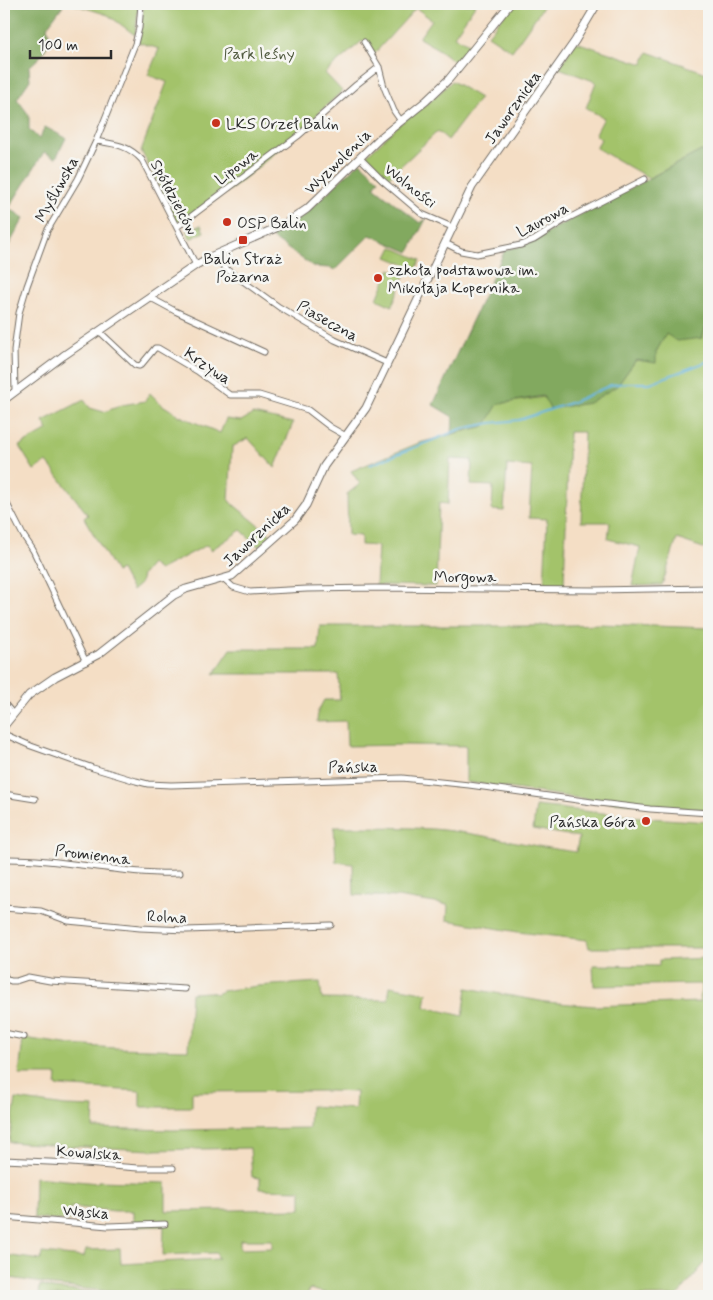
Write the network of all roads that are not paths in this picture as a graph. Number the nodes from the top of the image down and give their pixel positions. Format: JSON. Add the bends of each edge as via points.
{"nodes":[{"id":1,"x":141,"y":4,"type":"edge"},
{"id":2,"x":510,"y":4,"type":"edge"},
{"id":3,"x":597,"y":4,"type":"edge"},
{"id":4,"x":364,"y":42,"type":"dead end"},
{"id":5,"x":379,"y":68,"type":"junction"},
{"id":6,"x":402,"y":121,"type":"junction"},
{"id":7,"x":96,"y":140,"type":"junction"},
{"id":8,"x":360,"y":158,"type":"junction"},
{"id":9,"x":645,"y":179,"type":"dead end"},
{"id":10,"x":177,"y":227,"type":"junction"},
{"id":11,"x":452,"y":227,"type":"junction"},
{"id":12,"x":445,"y":243,"type":"junction"},
{"id":13,"x":212,"y":256,"type":"junction"},
{"id":14,"x":196,"y":265,"type":"junction"},
{"id":15,"x":149,"y":297,"type":"junction"},
{"id":16,"x":99,"y":331,"type":"junction"},
{"id":17,"x":264,"y":352,"type":"dead end"},
{"id":18,"x":387,"y":363,"type":"junction"},
{"id":19,"x":16,"y":391,"type":"junction"},
{"id":20,"x":4,"y":400,"type":"edge"},
{"id":21,"x":346,"y":436,"type":"junction"},
{"id":22,"x":4,"y":498,"type":"edge"},
{"id":23,"x":224,"y":579,"type":"junction"},
{"id":24,"x":709,"y":588,"type":"edge"},
{"id":25,"x":86,"y":662,"type":"junction"},
{"id":26,"x":4,"y":703,"type":"edge"},
{"id":27,"x":13,"y":714,"type":"junction"},
{"id":28,"x":4,"y":726,"type":"edge"},
{"id":29,"x":4,"y":734,"type":"edge"},
{"id":30,"x":4,"y":794,"type":"edge"},
{"id":31,"x":35,"y":799,"type":"dead end"},
{"id":32,"x":709,"y":813,"type":"edge"},
{"id":33,"x":4,"y":859,"type":"edge"},
{"id":34,"x":180,"y":872,"type":"dead end"},
{"id":35,"x":4,"y":908,"type":"edge"},
{"id":36,"x":331,"y":925,"type":"dead end"},
{"id":37,"x":4,"y":974,"type":"edge"},
{"id":38,"x":185,"y":989,"type":"dead end"},
{"id":39,"x":4,"y":1033,"type":"edge"},
{"id":40,"x":24,"y":1037,"type":"dead end"},
{"id":41,"x":4,"y":1160,"type":"edge"},
{"id":42,"x":173,"y":1168,"type":"dead end"},
{"id":43,"x":4,"y":1217,"type":"edge"},
{"id":44,"x":165,"y":1224,"type":"dead end"}],
"edges":[{"from":1,"to":7,"type":"street","name":"Myśliwska","via":[[135,44]]},
{"from":2,"to":6,"type":"street","name":"Wyzwolenia","via":[[450,80]]},
{"from":3,"to":11,"type":"street","name":"Jaworznicka","via":[[480,175]]},
{"from":4,"to":5,"type":"street"},
{"from":5,"to":6,"type":"street","via":[[394,111]]},
{"from":5,"to":10,"type":"street","name":"Lipowa","via":[[298,136]]},
{"from":6,"to":8,"type":"street","name":"Wyzwolenia"},
{"from":7,"to":10,"type":"street","name":"Spółdzielców","via":[[124,146],[142,160]]},
{"from":7,"to":19,"type":"street","name":"Myśliwska","via":[[78,179],[47,231],[27,286],[14,350]]},
{"from":8,"to":11,"type":"street","name":"Wolności","via":[[422,214]]},
{"from":8,"to":13,"type":"street","name":"Wyzwolenia","via":[[293,220]]},
{"from":9,"to":12,"type":"street","name":"Laurowa","via":[[521,245],[477,254],[466,253]]},
{"from":10,"to":14,"type":"street","name":"Spółdzielców"},
{"from":11,"to":12,"type":"street","name":"Jaworznicka"},
{"from":12,"to":18,"type":"street","name":"Jaworznicka"},
{"from":13,"to":14,"type":"street","name":"Wyzwolenia"},
{"from":13,"to":18,"type":"street","name":"Piaseczna","via":[[279,307],[335,340]]},
{"from":14,"to":15,"type":"street","name":"Wyzwolenia"},
{"from":15,"to":16,"type":"street","name":"Wyzwolenia"},
{"from":15,"to":17,"type":"street"},
{"from":16,"to":19,"type":"street","name":"Wyzwolenia"},
{"from":16,"to":21,"type":"street","name":"Krzywa","via":[[135,366],[141,365],[158,348],[230,395],[259,395],[308,410]]},
{"from":18,"to":21,"type":"street","name":"Jaworznicka","via":[[366,408]]},
{"from":19,"to":20,"type":"street","name":"Wyzwolenia"},
{"from":21,"to":23,"type":"street","name":"Jaworznicka","via":[[324,466],[306,505],[295,520],[239,571]]},
{"from":22,"to":25,"type":"street","via":[[33,550]]},
{"from":23,"to":24,"type":"street","name":"Morgowa","via":[[233,587],[250,592],[375,588]]},
{"from":23,"to":25,"type":"street","name":"Jaworznicka","via":[[186,588],[174,595]]},
{"from":25,"to":27,"type":"street","name":"Jaworznicka","via":[[42,685]]},
{"from":26,"to":27,"type":"street"},
{"from":27,"to":28,"type":"street","name":"Jaworznicka"},
{"from":29,"to":32,"type":"street","name":"Pańska","via":[[93,768],[148,784],[402,778],[598,804]]},
{"from":30,"to":31,"type":"street"},
{"from":33,"to":34,"type":"street","name":"Promienna","via":[[151,873]]},
{"from":35,"to":36,"type":"street","name":"Rolna","via":[[41,911],[68,920],[140,928],[186,930]]},
{"from":37,"to":38,"type":"street","via":[[11,981],[28,977]]},
{"from":39,"to":40,"type":"street"},
{"from":41,"to":42,"type":"street","name":"Kowalska"},
{"from":43,"to":44,"type":"street","name":"Wąska","via":[[108,1226]]}]}
